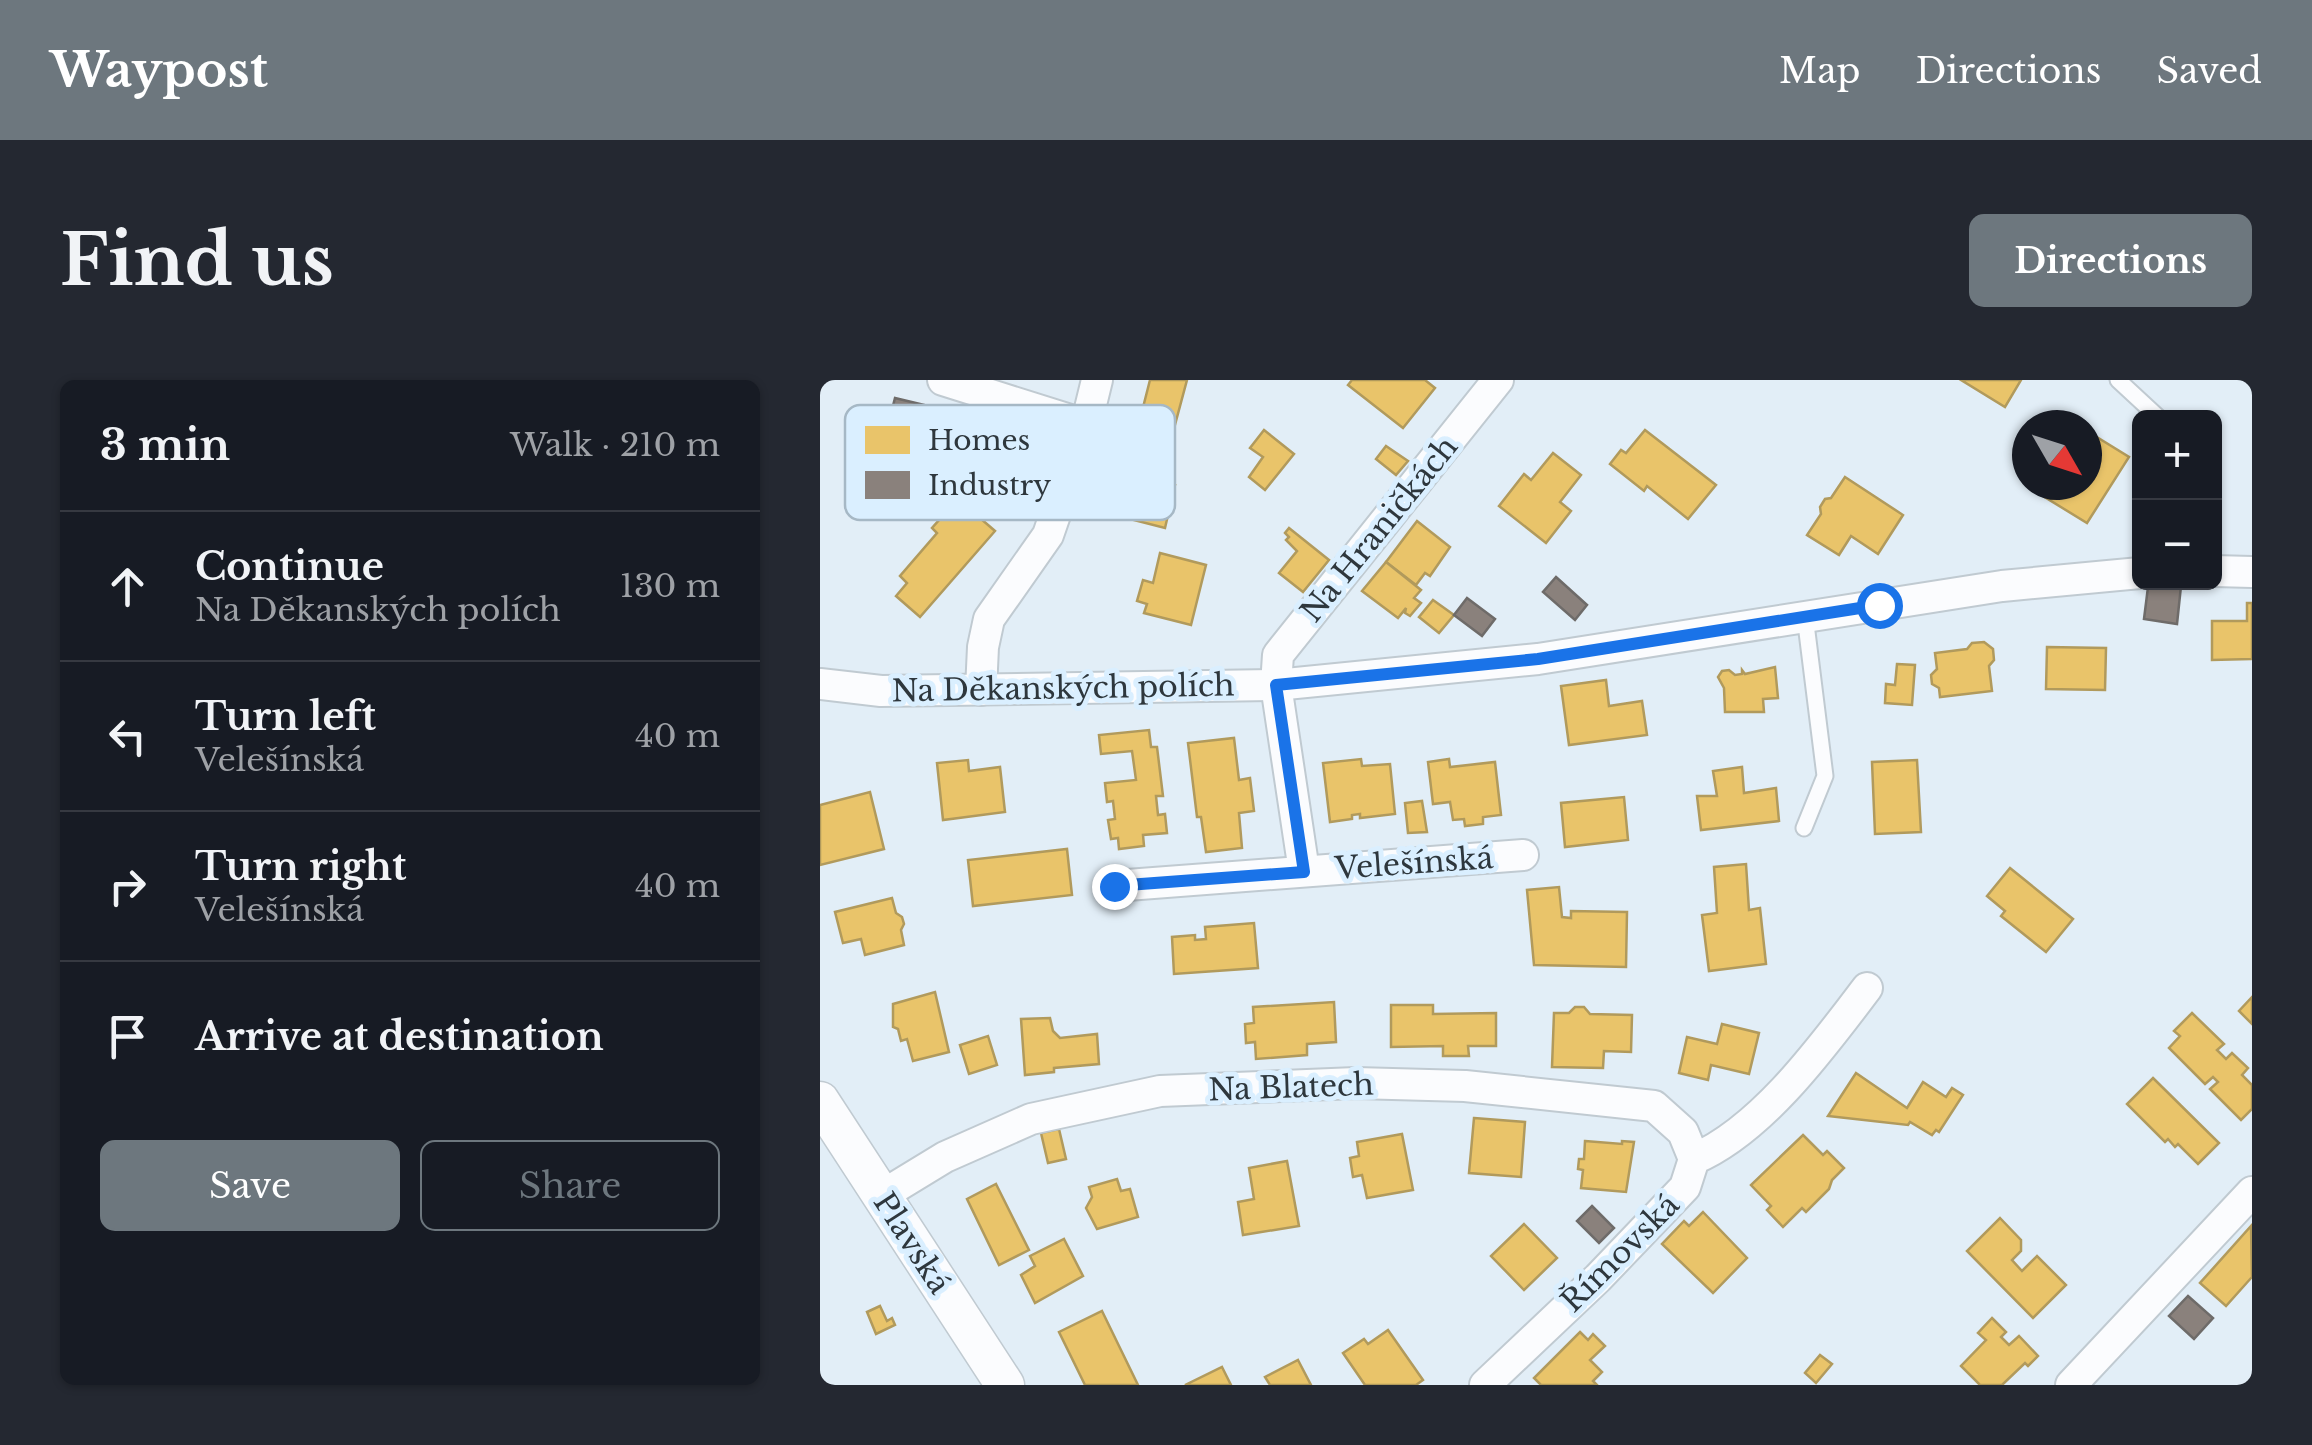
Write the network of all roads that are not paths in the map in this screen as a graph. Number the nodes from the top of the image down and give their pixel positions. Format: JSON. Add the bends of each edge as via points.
{"nodes":[{"id":1,"x":943,"y":380,"type":"edge"},
{"id":2,"x":1097,"y":380,"type":"edge"},
{"id":3,"x":1498,"y":380,"type":"edge"},
{"id":4,"x":2118,"y":380,"type":"edge"},
{"id":5,"x":1022,"y":405,"type":"edge"},
{"id":6,"x":1091,"y":405,"type":"edge"},
{"id":7,"x":2150,"y":410,"type":"edge"},
{"id":8,"x":1053,"y":520,"type":"edge"},
{"id":9,"x":2222,"y":571,"type":"edge"},
{"id":10,"x":2252,"y":572,"type":"edge"},
{"id":11,"x":2132,"y":575,"type":"edge"},
{"id":12,"x":1805,"y":616,"type":"junction"},
{"id":13,"x":820,"y":684,"type":"edge"},
{"id":14,"x":1276,"y":685,"type":"junction"},
{"id":15,"x":982,"y":690,"type":"junction"},
{"id":16,"x":1804,"y":828,"type":"dead end"},
{"id":17,"x":1523,"y":855,"type":"dead end"},
{"id":18,"x":1304,"y":872,"type":"junction"},
{"id":19,"x":1114,"y":886,"type":"dead end"},
{"id":20,"x":1867,"y":988,"type":"dead end"},
{"id":21,"x":820,"y":1101,"type":"edge"},
{"id":22,"x":1694,"y":1159,"type":"junction"},
{"id":23,"x":2252,"y":1192,"type":"edge"},
{"id":24,"x":881,"y":1196,"type":"junction"},
{"id":25,"x":1005,"y":1385,"type":"edge"},
{"id":26,"x":1485,"y":1385,"type":"edge"},
{"id":27,"x":2071,"y":1385,"type":"edge"}],
"edges":[{"from":1,"to":5,"type":"street"},
{"from":2,"to":6,"type":"street"},
{"from":3,"to":14,"type":"street","name":"Na Hraničkách","via":[[1278,655]]},
{"from":4,"to":7,"type":"lane"},
{"from":8,"to":15,"type":"street","via":[[990,618]]},
{"from":9,"to":10,"type":"street"},
{"from":11,"to":12,"type":"street","name":"Na Děkanských polích","via":[[2002,586]]},
{"from":12,"to":14,"type":"street","name":"Na Děkanských polích","via":[[1538,659]]},
{"from":12,"to":16,"type":"lane","via":[[1825,776]]},
{"from":13,"to":15,"type":"street","name":"Na Děkanských polích"},
{"from":14,"to":15,"type":"street","name":"Na Děkanských polích"},
{"from":14,"to":18,"type":"street","name":"Velešínská"},
{"from":17,"to":18,"type":"street","name":"Velešínská"},
{"from":18,"to":19,"type":"street","name":"Velešínská"},
{"from":20,"to":22,"type":"street","name":"Římovská","via":[[1766,1109],[1716,1150]]},
{"from":21,"to":24,"type":"street","name":"Plavská"},
{"from":22,"to":24,"type":"street","name":"Na Blatech","via":[[1684,1132],[1654,1106],[1465,1086],[1160,1091],[1031,1118],[945,1157]]},
{"from":22,"to":26,"type":"street","name":"Římovská","via":[[1685,1187]]},
{"from":23,"to":27,"type":"street"},
{"from":24,"to":25,"type":"street","name":"Plavská"}]}
